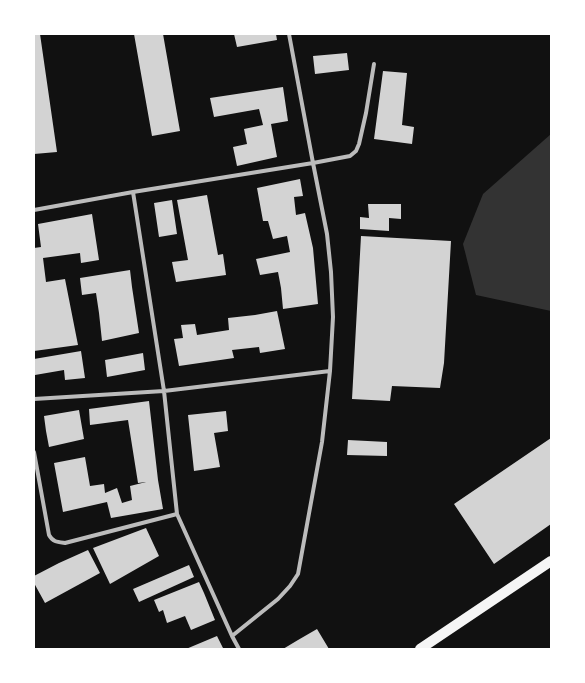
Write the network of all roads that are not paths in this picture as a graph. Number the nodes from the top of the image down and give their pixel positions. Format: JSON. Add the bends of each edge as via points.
{"nodes":[{"id":1,"x":289,"y":34,"type":"edge"},
{"id":2,"x":374,"y":64,"type":"dead end"},
{"id":3,"x":312,"y":163,"type":"junction"},
{"id":4,"x":133,"y":192,"type":"junction"},
{"id":5,"x":34,"y":210,"type":"edge"},
{"id":6,"x":330,"y":371,"type":"junction"},
{"id":7,"x":164,"y":391,"type":"junction"},
{"id":8,"x":34,"y":399,"type":"edge"},
{"id":9,"x":34,"y":452,"type":"edge"},
{"id":10,"x":177,"y":514,"type":"junction"},
{"id":11,"x":551,"y":561,"type":"edge"},
{"id":12,"x":232,"y":636,"type":"junction"},
{"id":13,"x":239,"y":649,"type":"edge"},
{"id":14,"x":420,"y":649,"type":"edge"}],
"edges":[{"from":1,"to":3,"type":"street"},
{"from":2,"to":3,"type":"street","via":[[366,113],[356,151],[350,156]]},
{"from":3,"to":4,"type":"street"},
{"from":3,"to":6,"type":"street","via":[[327,234],[331,272],[333,317]]},
{"from":4,"to":5,"type":"street"},
{"from":4,"to":7,"type":"street"},
{"from":6,"to":7,"type":"street"},
{"from":6,"to":12,"type":"street","via":[[322,442],[298,574],[278,599]]},
{"from":7,"to":8,"type":"street"},
{"from":7,"to":10,"type":"street"},
{"from":9,"to":10,"type":"street","via":[[49,535],[54,542],[65,543]]},
{"from":10,"to":12,"type":"street"},
{"from":11,"to":14,"type":"main road"},
{"from":12,"to":13,"type":"street"}]}
